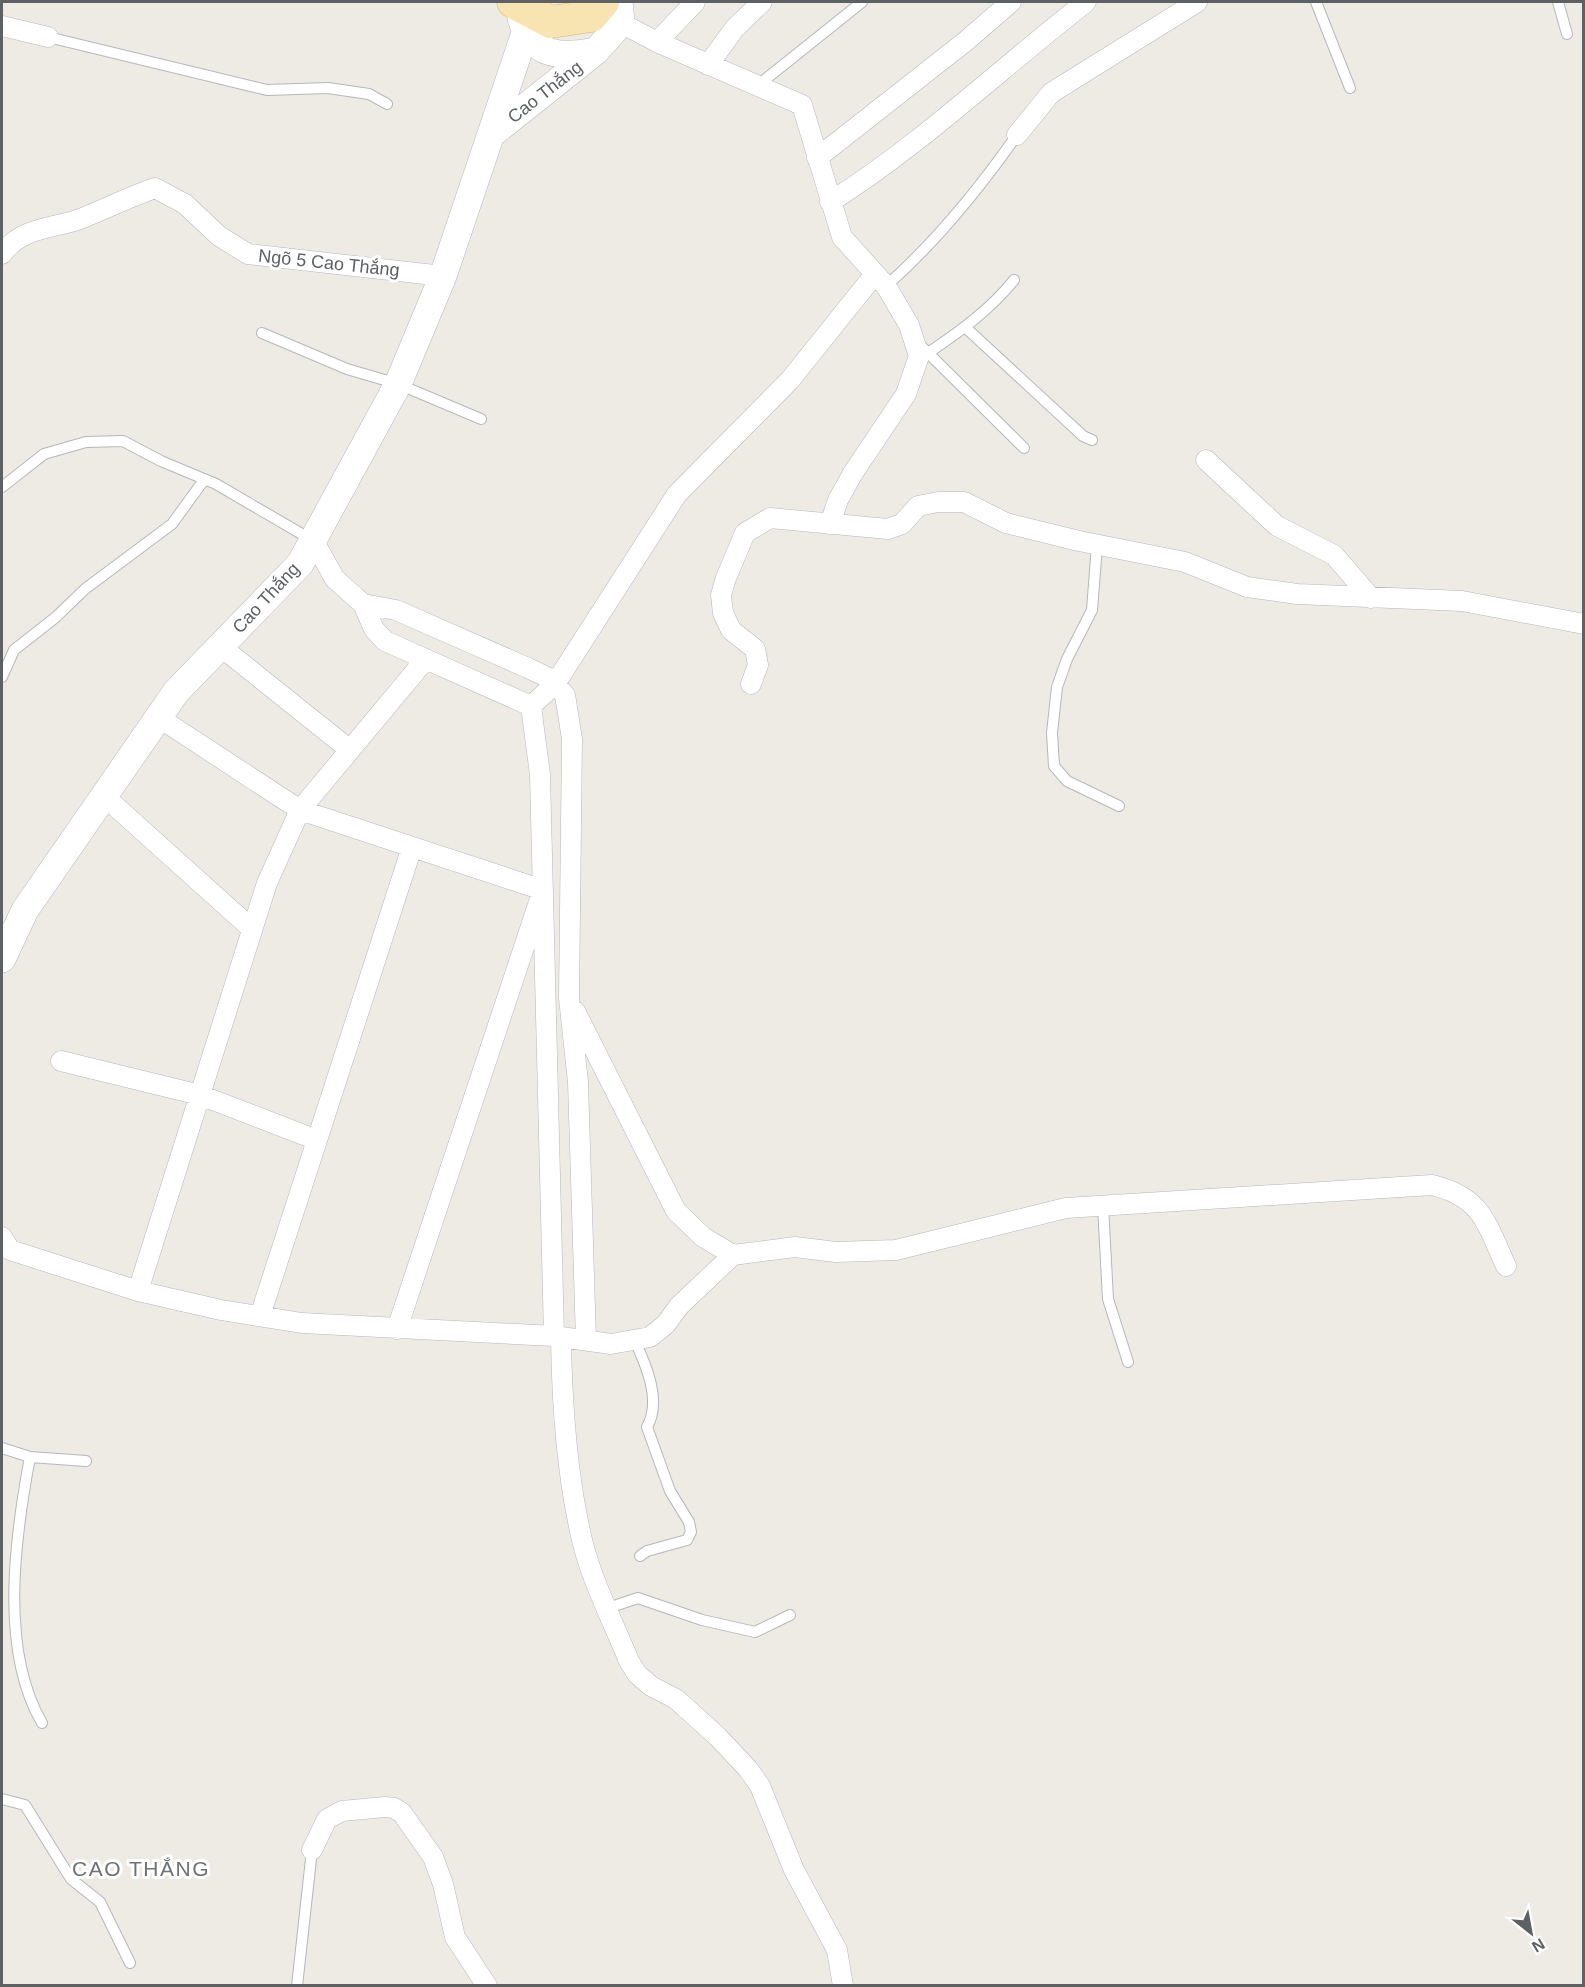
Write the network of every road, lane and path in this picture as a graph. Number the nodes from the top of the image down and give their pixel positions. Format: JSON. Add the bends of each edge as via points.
{"nodes":[{"id":1,"x":516,"y":2,"type":"edge"},
{"id":2,"x":695,"y":2,"type":"edge"},
{"id":3,"x":762,"y":2,"type":"edge"},
{"id":4,"x":862,"y":2,"type":"edge"},
{"id":5,"x":1011,"y":2,"type":"edge"},
{"id":6,"x":1086,"y":2,"type":"edge"},
{"id":7,"x":1197,"y":2,"type":"edge"},
{"id":8,"x":1316,"y":2,"type":"edge"},
{"id":9,"x":1558,"y":2,"type":"edge"},
{"id":10,"x":614,"y":9,"type":"edge"},
{"id":11,"x":2,"y":26,"type":"edge"},
{"id":12,"x":525,"y":33,"type":"junction"},
{"id":13,"x":1567,"y":34,"type":"dead end"},
{"id":14,"x":48,"y":37,"type":"joint"},
{"id":15,"x":657,"y":42,"type":"junction"},
{"id":16,"x":596,"y":51,"type":"junction"},
{"id":17,"x":708,"y":64,"type":"junction"},
{"id":18,"x":757,"y":86,"type":"junction"},
{"id":19,"x":1350,"y":88,"type":"dead end"},
{"id":20,"x":387,"y":104,"type":"dead end"},
{"id":21,"x":493,"y":133,"type":"junction"},
{"id":22,"x":1017,"y":135,"type":"joint"},
{"id":23,"x":817,"y":158,"type":"junction"},
{"id":24,"x":830,"y":202,"type":"junction"},
{"id":25,"x":2,"y":254,"type":"edge"},
{"id":26,"x":443,"y":276,"type":"junction"},
{"id":27,"x":880,"y":280,"type":"junction"},
{"id":28,"x":1014,"y":280,"type":"dead end"},
{"id":29,"x":965,"y":327,"type":"junction"},
{"id":30,"x":262,"y":333,"type":"dead end"},
{"id":31,"x":914,"y":339,"type":"junction"},
{"id":32,"x":928,"y":353,"type":"junction"},
{"id":33,"x":398,"y":384,"type":"junction"},
{"id":34,"x":481,"y":419,"type":"dead end"},
{"id":35,"x":1092,"y":440,"type":"dead end"},
{"id":36,"x":1024,"y":448,"type":"dead end"},
{"id":37,"x":1206,"y":460,"type":"dead end"},
{"id":38,"x":204,"y":480,"type":"junction"},
{"id":39,"x":2,"y":487,"type":"edge"},
{"id":40,"x":830,"y":524,"type":"junction"},
{"id":41,"x":313,"y":540,"type":"junction"},
{"id":42,"x":1097,"y":545,"type":"junction"},
{"id":43,"x":1371,"y":598,"type":"junction"},
{"id":44,"x":363,"y":604,"type":"junction"},
{"id":45,"x":1584,"y":624,"type":"edge"},
{"id":46,"x":220,"y":646,"type":"junction"},
{"id":47,"x":425,"y":660,"type":"junction"},
{"id":48,"x":2,"y":677,"type":"edge"},
{"id":49,"x":555,"y":684,"type":"junction"},
{"id":50,"x":751,"y":684,"type":"dead end"},
{"id":51,"x":531,"y":706,"type":"junction"},
{"id":52,"x":158,"y":717,"type":"junction"},
{"id":53,"x":350,"y":750,"type":"junction"},
{"id":54,"x":104,"y":796,"type":"junction"},
{"id":55,"x":1119,"y":806,"type":"dead end"},
{"id":56,"x":300,"y":810,"type":"junction"},
{"id":57,"x":412,"y":847,"type":"junction"},
{"id":58,"x":543,"y":890,"type":"junction"},
{"id":59,"x":252,"y":929,"type":"junction"},
{"id":60,"x":2,"y":959,"type":"edge"},
{"id":61,"x":569,"y":998,"type":"junction"},
{"id":62,"x":61,"y":1061,"type":"dead end"},
{"id":63,"x":200,"y":1095,"type":"junction"},
{"id":64,"x":317,"y":1140,"type":"junction"},
{"id":65,"x":1103,"y":1206,"type":"junction"},
{"id":66,"x":2,"y":1237,"type":"edge"},
{"id":67,"x":733,"y":1255,"type":"junction"},
{"id":68,"x":1506,"y":1266,"type":"dead end"},
{"id":69,"x":138,"y":1292,"type":"junction"},
{"id":70,"x":260,"y":1316,"type":"junction"},
{"id":71,"x":397,"y":1329,"type":"junction"},
{"id":72,"x":557,"y":1337,"type":"junction"},
{"id":73,"x":586,"y":1340,"type":"junction"},
{"id":74,"x":635,"y":1341,"type":"junction"},
{"id":75,"x":1128,"y":1362,"type":"dead end"},
{"id":76,"x":2,"y":1448,"type":"edge"},
{"id":77,"x":30,"y":1457,"type":"junction"},
{"id":78,"x":86,"y":1461,"type":"dead end"},
{"id":79,"x":640,"y":1556,"type":"dead end"},
{"id":80,"x":608,"y":1608,"type":"junction"},
{"id":81,"x":790,"y":1615,"type":"dead end"},
{"id":82,"x":42,"y":1723,"type":"dead end"},
{"id":83,"x":2,"y":1799,"type":"edge"},
{"id":84,"x":312,"y":1850,"type":"joint"},
{"id":85,"x":130,"y":1963,"type":"dead end"},
{"id":86,"x":297,"y":1986,"type":"edge"},
{"id":87,"x":487,"y":1986,"type":"edge"},
{"id":88,"x":843,"y":1986,"type":"edge"}],
"edges":[{"from":1,"to":10,"type":"main road","via":[[551,22]]},
{"from":1,"to":12,"type":"main road"},
{"from":2,"to":15,"type":"street"},
{"from":3,"to":17,"type":"street","via":[[735,28]]},
{"from":4,"to":18,"type":"lane"},
{"from":5,"to":23,"type":"street"},
{"from":6,"to":24,"type":"street","via":[[923,135]]},
{"from":7,"to":22,"type":"street","via":[[1051,93]]},
{"from":8,"to":19,"type":"lane"},
{"from":9,"to":13,"type":"lane"},
{"from":10,"to":15,"type":"street"},
{"from":10,"to":16,"type":"main road","name":"Cao Thắng"},
{"from":11,"to":14,"type":"street"},
{"from":12,"to":16,"type":"main road","name":"Cao Thắng","via":[[547,52],[569,56]]},
{"from":12,"to":21,"type":"main road","name":"Cao Thắng"},
{"from":14,"to":20,"type":"lane","via":[[267,90],[328,88],[369,94]]},
{"from":15,"to":17,"type":"street"},
{"from":16,"to":21,"type":"main road","name":"Cao Thắng"},
{"from":17,"to":18,"type":"street"},
{"from":18,"to":23,"type":"street","via":[[802,105]]},
{"from":21,"to":26,"type":"main road","name":"Cao Thắng"},
{"from":22,"to":27,"type":"lane","via":[[920,256]]},
{"from":23,"to":24,"type":"street"},
{"from":24,"to":27,"type":"street","via":[[842,237]]},
{"from":25,"to":26,"type":"street","name":"Ngõ 5 Cao Thắng","via":[[10,243],[30,232],[80,219],[154,188],[185,204],[219,236],[248,254]]},
{"from":26,"to":33,"type":"main road","name":"Cao Thắng"},
{"from":27,"to":31,"type":"street"},
{"from":27,"to":49,"type":"street","via":[[790,380],[677,494]]},
{"from":28,"to":29,"type":"lane"},
{"from":29,"to":32,"type":"lane"},
{"from":29,"to":35,"type":"lane"},
{"from":30,"to":33,"type":"lane","via":[[347,369]]},
{"from":31,"to":32,"type":"lane"},
{"from":31,"to":40,"type":"street","via":[[919,356],[906,394],[837,500]]},
{"from":32,"to":36,"type":"lane"},
{"from":33,"to":34,"type":"lane"},
{"from":33,"to":41,"type":"main road","name":"Cao Thắng"},
{"from":37,"to":43,"type":"street","via":[[1277,526],[1334,555]]},
{"from":38,"to":39,"type":"lane","via":[[123,441],[114,441],[87,442],[44,454]]},
{"from":38,"to":41,"type":"lane"},
{"from":38,"to":48,"type":"lane","via":[[172,524],[85,589],[14,650]]},
{"from":40,"to":42,"type":"street","via":[[888,528],[902,524],[918,506],[964,502],[1006,522]]},
{"from":40,"to":50,"type":"street","via":[[770,518],[745,533],[731,560],[722,595],[723,613],[731,630],[755,650],[758,665]]},
{"from":41,"to":44,"type":"street","via":[[335,579]]},
{"from":41,"to":46,"type":"main road","name":"Cao Thắng","via":[[300,564]]},
{"from":42,"to":43,"type":"street","via":[[1185,562],[1247,587]]},
{"from":42,"to":55,"type":"lane","via":[[1092,610],[1057,687],[1052,733],[1054,766],[1067,781]]},
{"from":43,"to":45,"type":"street","via":[[1462,601]]},
{"from":44,"to":47,"type":"street","via":[[374,629],[385,641]]},
{"from":44,"to":49,"type":"street","via":[[396,610],[528,668]]},
{"from":46,"to":52,"type":"main road","name":"Cao Thắng"},
{"from":46,"to":53,"type":"street"},
{"from":47,"to":51,"type":"street"},
{"from":47,"to":53,"type":"street"},
{"from":49,"to":51,"type":"street"},
{"from":49,"to":61,"type":"street","via":[[565,694],[572,739]]},
{"from":51,"to":58,"type":"street","via":[[540,775]]},
{"from":52,"to":54,"type":"main road","name":"Cao Thắng"},
{"from":52,"to":56,"type":"street"},
{"from":53,"to":56,"type":"street"},
{"from":54,"to":59,"type":"street"},
{"from":54,"to":60,"type":"main road","name":"Cao Thắng","via":[[25,910]]},
{"from":56,"to":57,"type":"street"},
{"from":56,"to":59,"type":"street","via":[[267,883]]},
{"from":57,"to":58,"type":"street"},
{"from":57,"to":64,"type":"street"},
{"from":58,"to":71,"type":"street"},
{"from":58,"to":72,"type":"street"},
{"from":59,"to":63,"type":"street"},
{"from":61,"to":67,"type":"street","via":[[676,1211],[703,1237]]},
{"from":61,"to":73,"type":"street","via":[[578,1082]]},
{"from":62,"to":63,"type":"street"},
{"from":63,"to":64,"type":"street"},
{"from":63,"to":69,"type":"street"},
{"from":64,"to":70,"type":"street"},
{"from":65,"to":67,"type":"street","via":[[1066,1208],[896,1250],[836,1252],[795,1247]]},
{"from":65,"to":68,"type":"street","via":[[1432,1185],[1452,1190],[1480,1209]]},
{"from":65,"to":75,"type":"lane","via":[[1108,1299]]},
{"from":66,"to":69,"type":"street","via":[[10,1250]]},
{"from":67,"to":74,"type":"street","via":[[679,1306],[666,1324],[650,1337]]},
{"from":69,"to":70,"type":"street"},
{"from":70,"to":71,"type":"street","via":[[302,1323]]},
{"from":71,"to":72,"type":"street"},
{"from":72,"to":73,"type":"street"},
{"from":72,"to":80,"type":"street","via":[[563,1426],[580,1532]]},
{"from":73,"to":74,"type":"street","via":[[611,1344]]},
{"from":74,"to":79,"type":"lane","via":[[650,1374],[652,1418],[647,1427],[670,1491],[691,1532],[687,1540]]},
{"from":76,"to":77,"type":"lane"},
{"from":77,"to":78,"type":"lane"},
{"from":77,"to":82,"type":"lane","via":[[6,1575],[6,1647],[25,1704]]},
{"from":80,"to":81,"type":"lane","via":[[638,1598],[702,1620],[754,1632]]},
{"from":80,"to":88,"type":"street","via":[[637,1674],[676,1699],[718,1737],[760,1786],[794,1870],[837,1950]]},
{"from":83,"to":85,"type":"lane","via":[[25,1805],[71,1879],[100,1902]]},
{"from":84,"to":86,"type":"lane"},
{"from":84,"to":87,"type":"street","via":[[327,1819],[342,1811],[385,1807],[402,1813],[433,1857],[455,1937]]}]}
